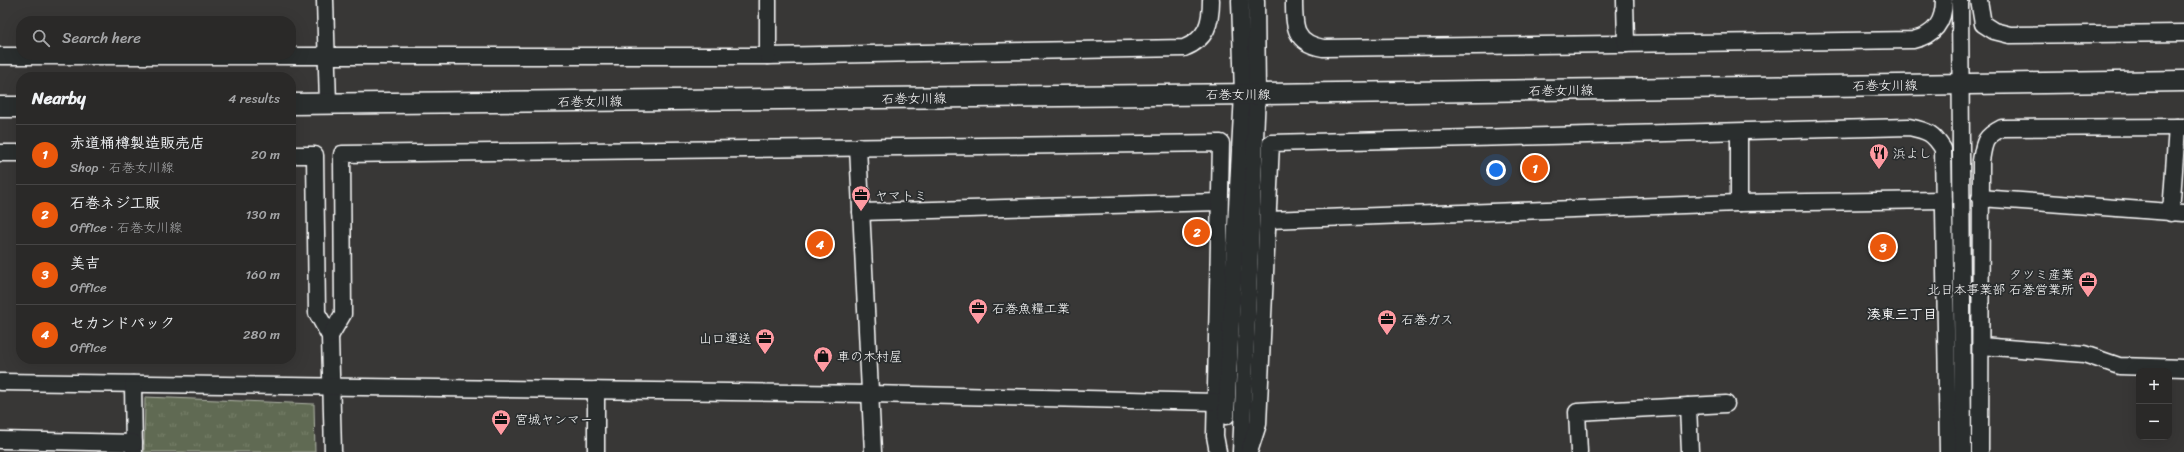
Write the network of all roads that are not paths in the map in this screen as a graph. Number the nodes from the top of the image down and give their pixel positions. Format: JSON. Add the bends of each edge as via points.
{"nodes":[{"id":1,"x":325,"y":0,"type":"edge"},
{"id":2,"x":768,"y":0,"type":"edge"},
{"id":3,"x":1211,"y":0,"type":"edge"},
{"id":4,"x":1240,"y":0,"type":"edge"},
{"id":5,"x":1256,"y":0,"type":"edge"},
{"id":6,"x":1294,"y":0,"type":"edge"},
{"id":7,"x":1625,"y":0,"type":"edge"},
{"id":8,"x":1944,"y":0,"type":"edge"},
{"id":9,"x":1960,"y":0,"type":"edge"},
{"id":10,"x":1979,"y":0,"type":"edge"},
{"id":11,"x":2184,"y":32,"type":"edge"},
{"id":12,"x":1626,"y":44,"type":"junction"},
{"id":13,"x":0,"y":56,"type":"edge"},
{"id":14,"x":16,"y":56,"type":"edge"},
{"id":15,"x":768,"y":56,"type":"junction"},
{"id":16,"x":296,"y":58,"type":"edge"},
{"id":17,"x":327,"y":58,"type":"junction"},
{"id":18,"x":2184,"y":81,"type":"edge"},
{"id":19,"x":1961,"y":84,"type":"junction"},
{"id":20,"x":1250,"y":94,"type":"junction"},
{"id":21,"x":296,"y":104,"type":"edge"},
{"id":22,"x":328,"y":104,"type":"junction"},
{"id":23,"x":0,"y":107,"type":"edge"},
{"id":24,"x":16,"y":107,"type":"edge"},
{"id":25,"x":2180,"y":127,"type":"edge"},
{"id":26,"x":1739,"y":132,"type":"junction"},
{"id":27,"x":858,"y":147,"type":"junction"},
{"id":28,"x":0,"y":153,"type":"edge"},
{"id":29,"x":16,"y":153,"type":"edge"},
{"id":30,"x":296,"y":155,"type":"edge"},
{"id":31,"x":1980,"y":198,"type":"junction"},
{"id":32,"x":1944,"y":200,"type":"junction"},
{"id":33,"x":1220,"y":202,"type":"junction"},
{"id":34,"x":1739,"y":203,"type":"junction"},
{"id":35,"x":861,"y":212,"type":"junction"},
{"id":36,"x":2178,"y":213,"type":"edge"},
{"id":37,"x":1268,"y":220,"type":"junction"},
{"id":38,"x":330,"y":336,"type":"junction"},
{"id":39,"x":1981,"y":346,"type":"junction"},
{"id":40,"x":2184,"y":368,"type":"edge"},
{"id":41,"x":0,"y":382,"type":"edge"},
{"id":42,"x":133,"y":384,"type":"junction"},
{"id":43,"x":332,"y":387,"type":"junction"},
{"id":44,"x":596,"y":390,"type":"junction"},
{"id":45,"x":870,"y":394,"type":"junction"},
{"id":46,"x":1216,"y":402,"type":"junction"},
{"id":47,"x":1726,"y":404,"type":"dead end"},
{"id":48,"x":1688,"y":406,"type":"junction"},
{"id":49,"x":0,"y":440,"type":"edge"},
{"id":50,"x":134,"y":448,"type":"edge"},
{"id":51,"x":333,"y":452,"type":"edge"},
{"id":52,"x":596,"y":452,"type":"edge"},
{"id":53,"x":873,"y":452,"type":"edge"},
{"id":54,"x":1218,"y":452,"type":"edge"},
{"id":55,"x":1224,"y":452,"type":"edge"},
{"id":56,"x":1241,"y":452,"type":"edge"},
{"id":57,"x":1249,"y":452,"type":"edge"},
{"id":58,"x":1579,"y":452,"type":"edge"},
{"id":59,"x":1690,"y":452,"type":"edge"},
{"id":60,"x":1948,"y":452,"type":"edge"},
{"id":61,"x":1963,"y":452,"type":"edge"},
{"id":62,"x":1980,"y":452,"type":"edge"}],
"edges":[{"from":1,"to":17,"type":"street"},
{"from":2,"to":15,"type":"street"},
{"from":3,"to":15,"type":"street","via":[[1211,16],[1203,36],[1196,44],[1184,48]]},
{"from":4,"to":20,"type":"street"},
{"from":5,"to":20,"type":"street"},
{"from":6,"to":12,"type":"street","via":[[1294,22],[1298,33],[1312,46],[1324,48]]},
{"from":7,"to":12,"type":"street"},
{"from":8,"to":12,"type":"street","via":[[1938,27],[1930,34],[1913,40]]},
{"from":9,"to":19,"type":"street"},
{"from":10,"to":11,"type":"street","via":[[1983,24],[1994,31],[2010,35]]},
{"from":13,"to":14,"type":"street"},
{"from":15,"to":17,"type":"street"},
{"from":16,"to":17,"type":"street"},
{"from":17,"to":22,"type":"street"},
{"from":18,"to":19,"type":"main road","name":"石巻女川線"},
{"from":19,"to":20,"type":"main road","name":"石巻女川線"},
{"from":19,"to":61,"type":"street"},
{"from":20,"to":22,"type":"main road","name":"石巻女川線"},
{"from":20,"to":55,"type":"street"},
{"from":20,"to":56,"type":"street"},
{"from":21,"to":22,"type":"main road","name":"石巻女川線"},
{"from":23,"to":24,"type":"main road"},
{"from":25,"to":31,"type":"street","via":[[2002,128],[1990,134],[1985,140],[1981,161]]},
{"from":25,"to":36,"type":"street"},
{"from":26,"to":32,"type":"street","via":[[1909,127],[1924,130],[1935,136],[1943,149]]},
{"from":26,"to":34,"type":"street"},
{"from":26,"to":37,"type":"street","via":[[1271,143]]},
{"from":27,"to":33,"type":"street","via":[[1221,143]]},
{"from":27,"to":35,"type":"street"},
{"from":27,"to":38,"type":"street","via":[[342,154],[343,314]]},
{"from":28,"to":29,"type":"street"},
{"from":30,"to":38,"type":"street","via":[[315,155],[317,313]]},
{"from":31,"to":36,"type":"street"},
{"from":31,"to":39,"type":"street"},
{"from":32,"to":34,"type":"street"},
{"from":32,"to":60,"type":"street"},
{"from":33,"to":35,"type":"street"},
{"from":33,"to":46,"type":"street"},
{"from":34,"to":37,"type":"street"},
{"from":35,"to":45,"type":"street"},
{"from":37,"to":57,"type":"street","via":[[1258,424]]},
{"from":38,"to":43,"type":"street"},
{"from":39,"to":40,"type":"street","via":[[2084,354],[2119,366]]},
{"from":39,"to":62,"type":"street"},
{"from":41,"to":42,"type":"street"},
{"from":42,"to":43,"type":"street"},
{"from":42,"to":50,"type":"street"},
{"from":43,"to":44,"type":"street"},
{"from":43,"to":51,"type":"street"},
{"from":44,"to":45,"type":"street"},
{"from":44,"to":52,"type":"street"},
{"from":45,"to":46,"type":"street"},
{"from":45,"to":53,"type":"street"},
{"from":46,"to":54,"type":"street","via":[[1215,436]]},
{"from":47,"to":48,"type":"street"},
{"from":48,"to":58,"type":"street","via":[[1578,412]]},
{"from":48,"to":59,"type":"street"},
{"from":49,"to":50,"type":"street"}]}
